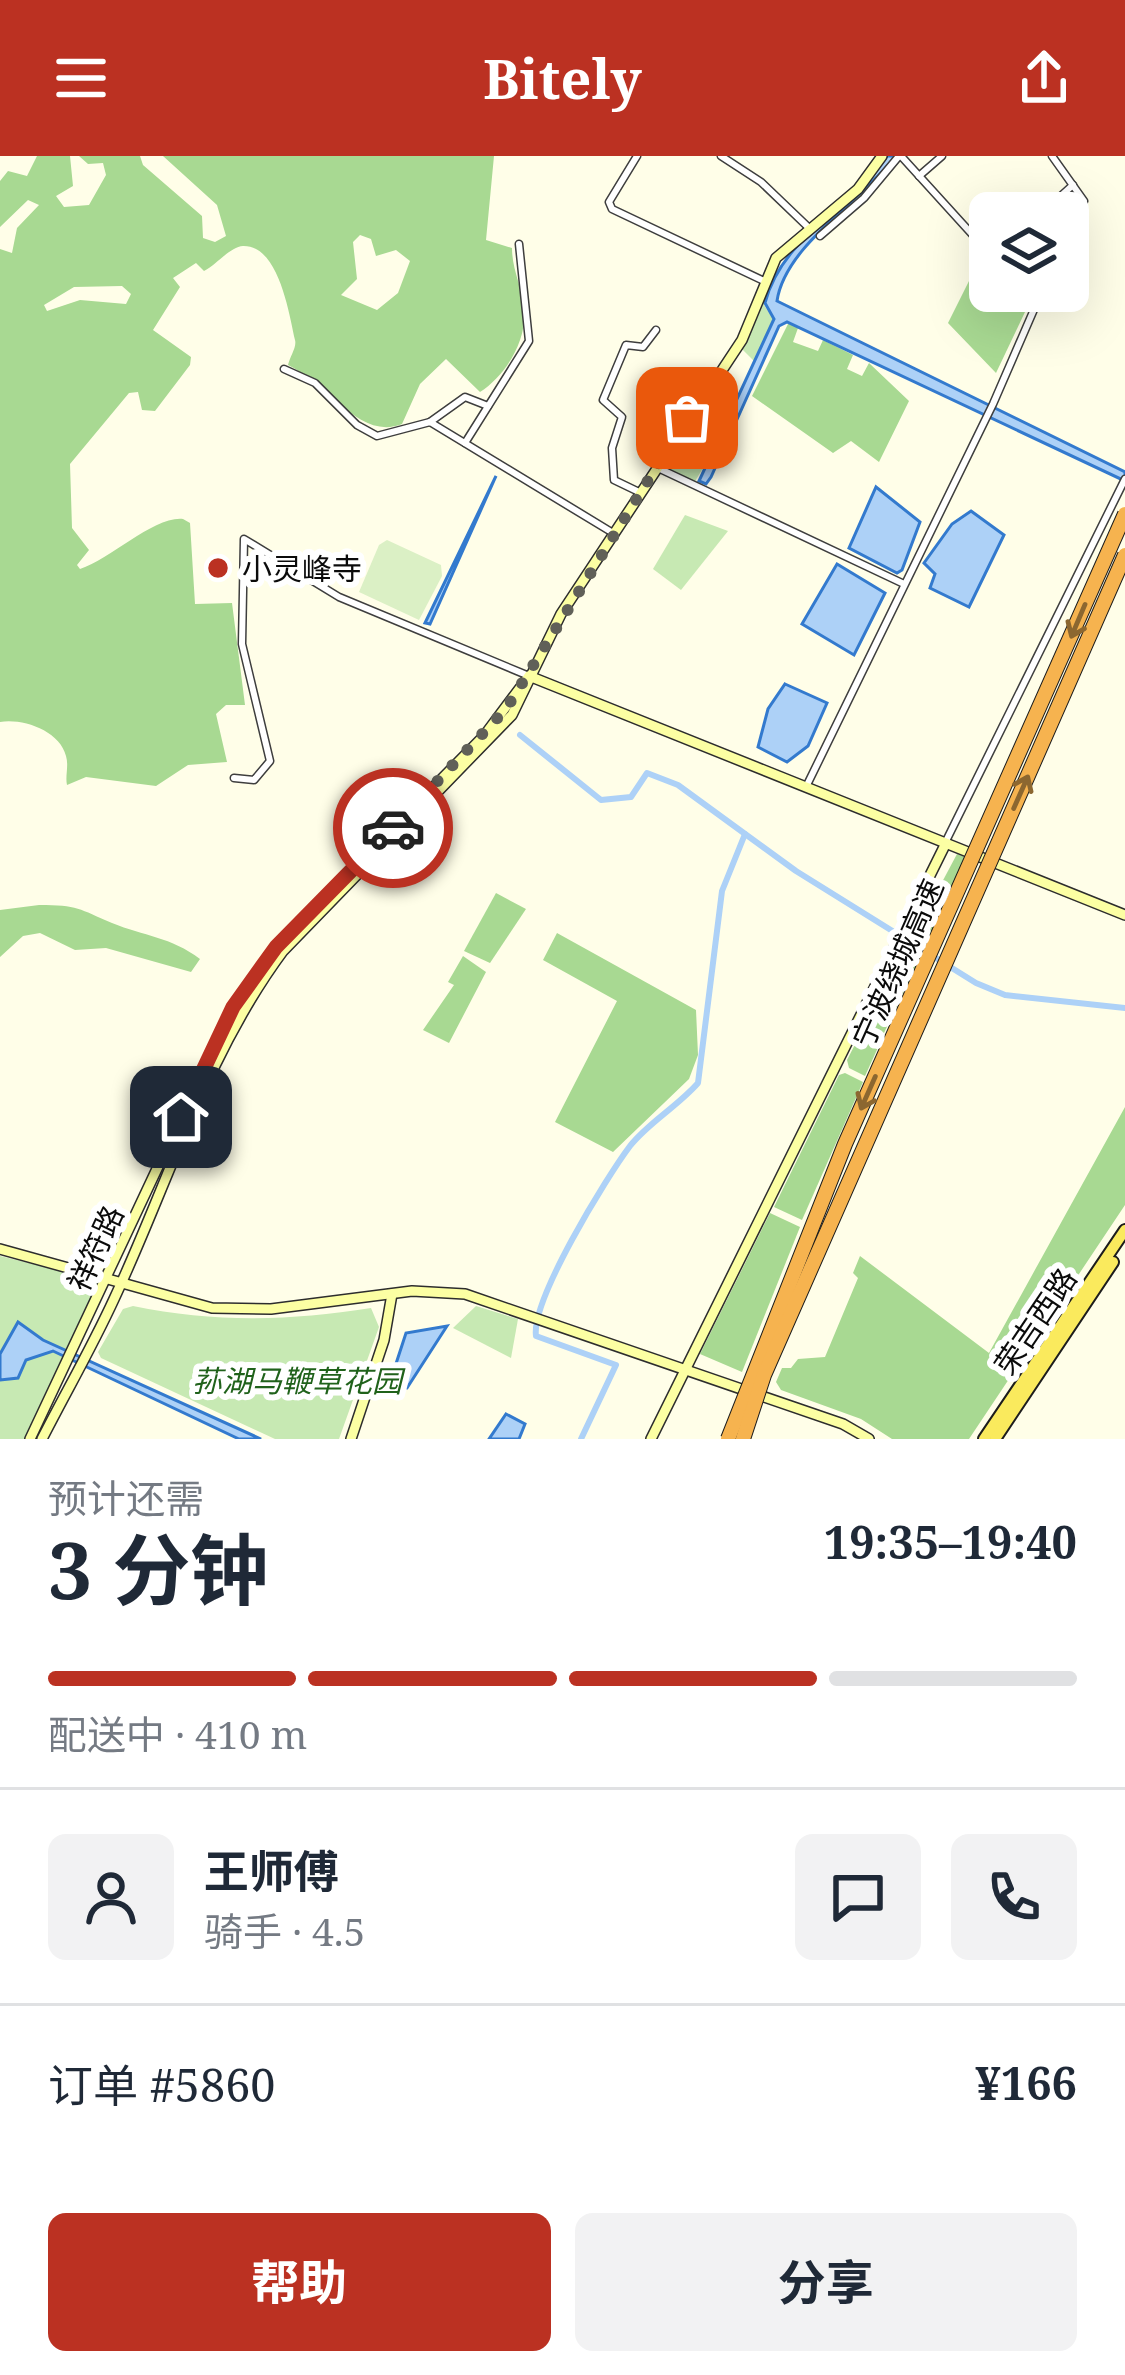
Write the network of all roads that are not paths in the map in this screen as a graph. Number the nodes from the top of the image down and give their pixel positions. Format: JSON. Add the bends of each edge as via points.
{"nodes":[{"id":1,"x":637,"y":156,"type":"edge"},
{"id":2,"x":722,"y":156,"type":"edge"},
{"id":3,"x":882,"y":156,"type":"edge"},
{"id":4,"x":900,"y":156,"type":"edge"},
{"id":5,"x":942,"y":156,"type":"edge"},
{"id":6,"x":1052,"y":156,"type":"edge"},
{"id":7,"x":920,"y":176,"type":"junction"},
{"id":8,"x":1073,"y":185,"type":"junction"},
{"id":9,"x":1065,"y":192,"type":"edge"},
{"id":10,"x":1078,"y":192,"type":"edge"},
{"id":11,"x":815,"y":231,"type":"junction"},
{"id":12,"x":969,"y":231,"type":"edge"},
{"id":13,"x":518,"y":244,"type":"dead end"},
{"id":14,"x":764,"y":281,"type":"junction"},
{"id":15,"x":1032,"y":312,"type":"edge"},
{"id":16,"x":656,"y":330,"type":"dead end"},
{"id":17,"x":284,"y":369,"type":"dead end"},
{"id":18,"x":489,"y":407,"type":"junction"},
{"id":19,"x":430,"y":422,"type":"junction"},
{"id":20,"x":465,"y":442,"type":"junction"},
{"id":21,"x":655,"y":467,"type":"junction"},
{"id":22,"x":1124,"y":481,"type":"edge"},
{"id":23,"x":639,"y":492,"type":"junction"},
{"id":24,"x":1125,"y":514,"type":"edge"},
{"id":25,"x":614,"y":532,"type":"junction"},
{"id":26,"x":1125,"y":556,"type":"edge"},
{"id":27,"x":904,"y":584,"type":"junction"},
{"id":28,"x":529,"y":676,"type":"junction"},
{"id":29,"x":234,"y":778,"type":"dead end"},
{"id":30,"x":806,"y":787,"type":"junction"},
{"id":31,"x":946,"y":843,"type":"junction"},
{"id":32,"x":1125,"y":915,"type":"edge"},
{"id":33,"x":1125,"y":1230,"type":"edge"},
{"id":34,"x":1125,"y":1243,"type":"edge"},
{"id":35,"x":0,"y":1249,"type":"edge"},
{"id":36,"x":108,"y":1280,"type":"junction"},
{"id":37,"x":121,"y":1283,"type":"junction"},
{"id":38,"x":392,"y":1294,"type":"junction"},
{"id":39,"x":72,"y":1368,"type":"junction"},
{"id":40,"x":686,"y":1368,"type":"junction"},
{"id":41,"x":30,"y":1439,"type":"edge"},
{"id":42,"x":42,"y":1439,"type":"edge"},
{"id":43,"x":351,"y":1439,"type":"edge"},
{"id":44,"x":651,"y":1439,"type":"edge"},
{"id":45,"x":728,"y":1439,"type":"edge"},
{"id":46,"x":742,"y":1439,"type":"edge"},
{"id":47,"x":869,"y":1439,"type":"edge"},
{"id":48,"x":984,"y":1439,"type":"edge"},
{"id":49,"x":995,"y":1439,"type":"edge"}],
"edges":[{"from":1,"to":14,"type":"street","via":[[612,209]]},
{"from":2,"to":11,"type":"street"},
{"from":3,"to":11,"type":"main road"},
{"from":4,"to":7,"type":"street"},
{"from":4,"to":11,"type":"street","via":[[865,198]]},
{"from":5,"to":7,"type":"street"},
{"from":6,"to":8,"type":"street"},
{"from":7,"to":12,"type":"street"},
{"from":8,"to":9,"type":"street"},
{"from":8,"to":10,"type":"street"},
{"from":11,"to":14,"type":"main road","via":[[776,258]]},
{"from":13,"to":18,"type":"street","via":[[529,341]]},
{"from":14,"to":21,"type":"main road","via":[[742,340]]},
{"from":15,"to":27,"type":"street"},
{"from":16,"to":23,"type":"street","via":[[643,347],[626,345],[603,400],[622,417],[612,448],[614,480]]},
{"from":17,"to":19,"type":"street","via":[[315,383],[370,434],[394,436]]},
{"from":18,"to":19,"type":"street","via":[[465,397]]},
{"from":18,"to":20,"type":"street"},
{"from":19,"to":20,"type":"street"},
{"from":20,"to":25,"type":"street"},
{"from":21,"to":23,"type":"main road"},
{"from":21,"to":27,"type":"street"},
{"from":22,"to":31,"type":"street"},
{"from":23,"to":25,"type":"main road"},
{"from":24,"to":45,"type":"highway","name":"宁波绕城高速","one_way":true,"bridge":true,"via":[[845,1144]]},
{"from":25,"to":28,"type":"main road"},
{"from":46,"to":26,"type":"highway","name":"宁波绕城高速","one_way":true,"bridge":true},
{"from":27,"to":30,"type":"street"},
{"from":28,"to":29,"type":"street","via":[[339,597],[244,538],[242,644],[270,761],[258,778]]},
{"from":28,"to":30,"type":"main road"},
{"from":28,"to":36,"type":"main road","name":"祥符路","via":[[484,736],[248,985],[214,1041]]},
{"from":28,"to":37,"type":"main road","name":"祥符路","via":[[501,729],[254,990],[222,1045]]},
{"from":30,"to":31,"type":"main road"},
{"from":31,"to":32,"type":"main road"},
{"from":31,"to":40,"type":"main road"},
{"from":33,"to":48,"type":"main road","name":"荣吉西路"},
{"from":34,"to":49,"type":"main road","name":"荣吉西路"},
{"from":35,"to":36,"type":"main road"},
{"from":36,"to":37,"type":"main road"},
{"from":36,"to":39,"type":"main road","name":"祥符路"},
{"from":37,"to":38,"type":"main road","via":[[243,1311]]},
{"from":37,"to":39,"type":"main road","name":"祥符路"},
{"from":38,"to":40,"type":"main road","via":[[465,1294]]},
{"from":38,"to":43,"type":"main road"},
{"from":39,"to":41,"type":"main road","name":"祥符路"},
{"from":39,"to":42,"type":"main road","name":"祥符路"},
{"from":40,"to":44,"type":"main road"},
{"from":40,"to":47,"type":"main road"}]}
